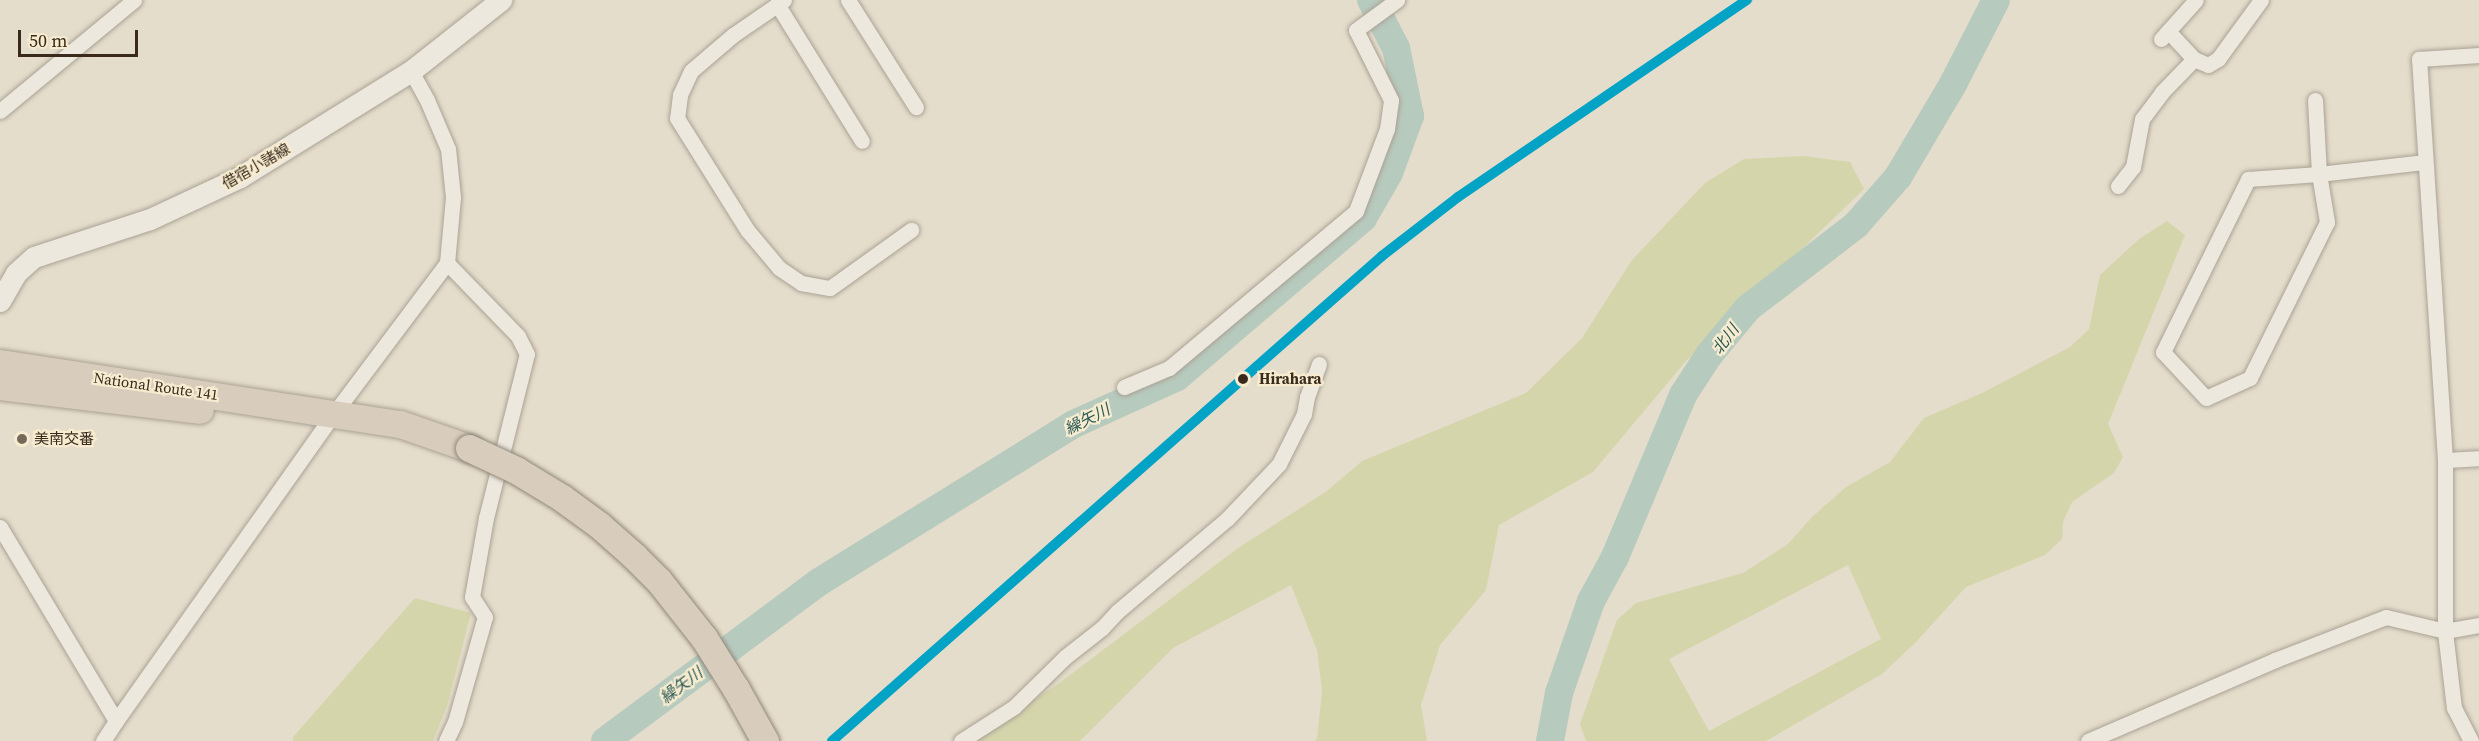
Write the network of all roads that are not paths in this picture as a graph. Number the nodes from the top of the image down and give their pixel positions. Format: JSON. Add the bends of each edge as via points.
{"nodes":[{"id":1,"x":134,"y":0,"type":"edge"},
{"id":2,"x":501,"y":0,"type":"edge"},
{"id":3,"x":848,"y":0,"type":"edge"},
{"id":4,"x":2196,"y":0,"type":"edge"},
{"id":5,"x":2261,"y":0,"type":"edge"},
{"id":6,"x":781,"y":2,"type":"edge"},
{"id":7,"x":1392,"y":3,"type":"edge"},
{"id":8,"x":2479,"y":55,"type":"edge"},
{"id":9,"x":2194,"y":59,"type":"junction"},
{"id":10,"x":411,"y":71,"type":"junction"},
{"id":11,"x":2315,"y":100,"type":"dead end"},
{"id":12,"x":915,"y":106,"type":"dead end"},
{"id":13,"x":0,"y":111,"type":"edge"},
{"id":14,"x":862,"y":141,"type":"dead end"},
{"id":15,"x":2425,"y":162,"type":"junction"},
{"id":16,"x":2319,"y":174,"type":"junction"},
{"id":17,"x":2118,"y":186,"type":"dead end"},
{"id":18,"x":911,"y":230,"type":"dead end"},
{"id":19,"x":447,"y":263,"type":"junction"},
{"id":20,"x":8,"y":274,"type":"edge"},
{"id":21,"x":0,"y":301,"type":"edge"},
{"id":22,"x":0,"y":363,"type":"edge"},
{"id":23,"x":1319,"y":364,"type":"dead end"},
{"id":24,"x":0,"y":386,"type":"edge"},
{"id":25,"x":1124,"y":387,"type":"dead end"},
{"id":26,"x":323,"y":411,"type":"junction"},
{"id":27,"x":2479,"y":458,"type":"edge"},
{"id":28,"x":2445,"y":460,"type":"junction"},
{"id":29,"x":0,"y":527,"type":"edge"},
{"id":30,"x":2479,"y":625,"type":"edge"},
{"id":31,"x":2445,"y":631,"type":"junction"},
{"id":32,"x":116,"y":721,"type":"junction"},
{"id":33,"x":103,"y":741,"type":"edge"},
{"id":34,"x":446,"y":741,"type":"edge"},
{"id":35,"x":765,"y":741,"type":"edge"},
{"id":36,"x":961,"y":741,"type":"edge"},
{"id":37,"x":2088,"y":741,"type":"edge"},
{"id":38,"x":2470,"y":741,"type":"edge"}],
"edges":[{"from":1,"to":13,"type":"street"},
{"from":2,"to":10,"type":"main road","name":"借宿小諸線"},
{"from":3,"to":12,"type":"street"},
{"from":4,"to":9,"type":"street","via":[[2164,35]]},
{"from":5,"to":9,"type":"street","via":[[2218,59],[2208,65]]},
{"from":6,"to":14,"type":"street"},
{"from":6,"to":18,"type":"street","via":[[691,71],[680,95],[677,118],[748,231],[779,268],[801,283],[830,288]]},
{"from":7,"to":25,"type":"street","via":[[1356,30],[1391,100],[1387,129],[1356,211],[1169,368]]},
{"from":8,"to":15,"type":"street","via":[[2419,60]]},
{"from":9,"to":17,"type":"street","via":[[2142,119],[2133,167]]},
{"from":10,"to":19,"type":"street","via":[[448,149],[453,197]]},
{"from":10,"to":20,"type":"main road","name":"借宿小諸線","via":[[240,177],[150,219],[34,257]]},
{"from":11,"to":16,"type":"street"},
{"from":15,"to":16,"type":"street"},
{"from":15,"to":28,"type":"street"},
{"from":16,"to":16,"type":"street","via":[[2248,179],[2163,352],[2206,398],[2250,378],[2327,222]]},
{"from":19,"to":26,"type":"street"},
{"from":19,"to":34,"type":"street","via":[[518,336],[527,354],[489,506],[472,597],[485,617]]},
{"from":20,"to":21,"type":"main road","name":"借宿小諸線"},
{"from":22,"to":26,"type":"highway","name":"National Route 141"},
{"from":23,"to":36,"type":"street","via":[[1304,414],[1279,464],[1227,519],[1065,657],[1014,707]]},
{"from":24,"to":26,"type":"highway","name":"National Route 141","via":[[275,416]]},
{"from":26,"to":32,"type":"street"},
{"from":26,"to":35,"type":"highway","name":"National Route 141","bridge":true,"via":[[400,424],[470,448],[516,470],[599,525],[659,581],[704,638]]},
{"from":27,"to":28,"type":"street"},
{"from":28,"to":31,"type":"street"},
{"from":29,"to":32,"type":"street"},
{"from":30,"to":31,"type":"street"},
{"from":31,"to":37,"type":"street","via":[[2386,617]]},
{"from":31,"to":38,"type":"street","via":[[2454,708]]},
{"from":32,"to":33,"type":"street"}]}
